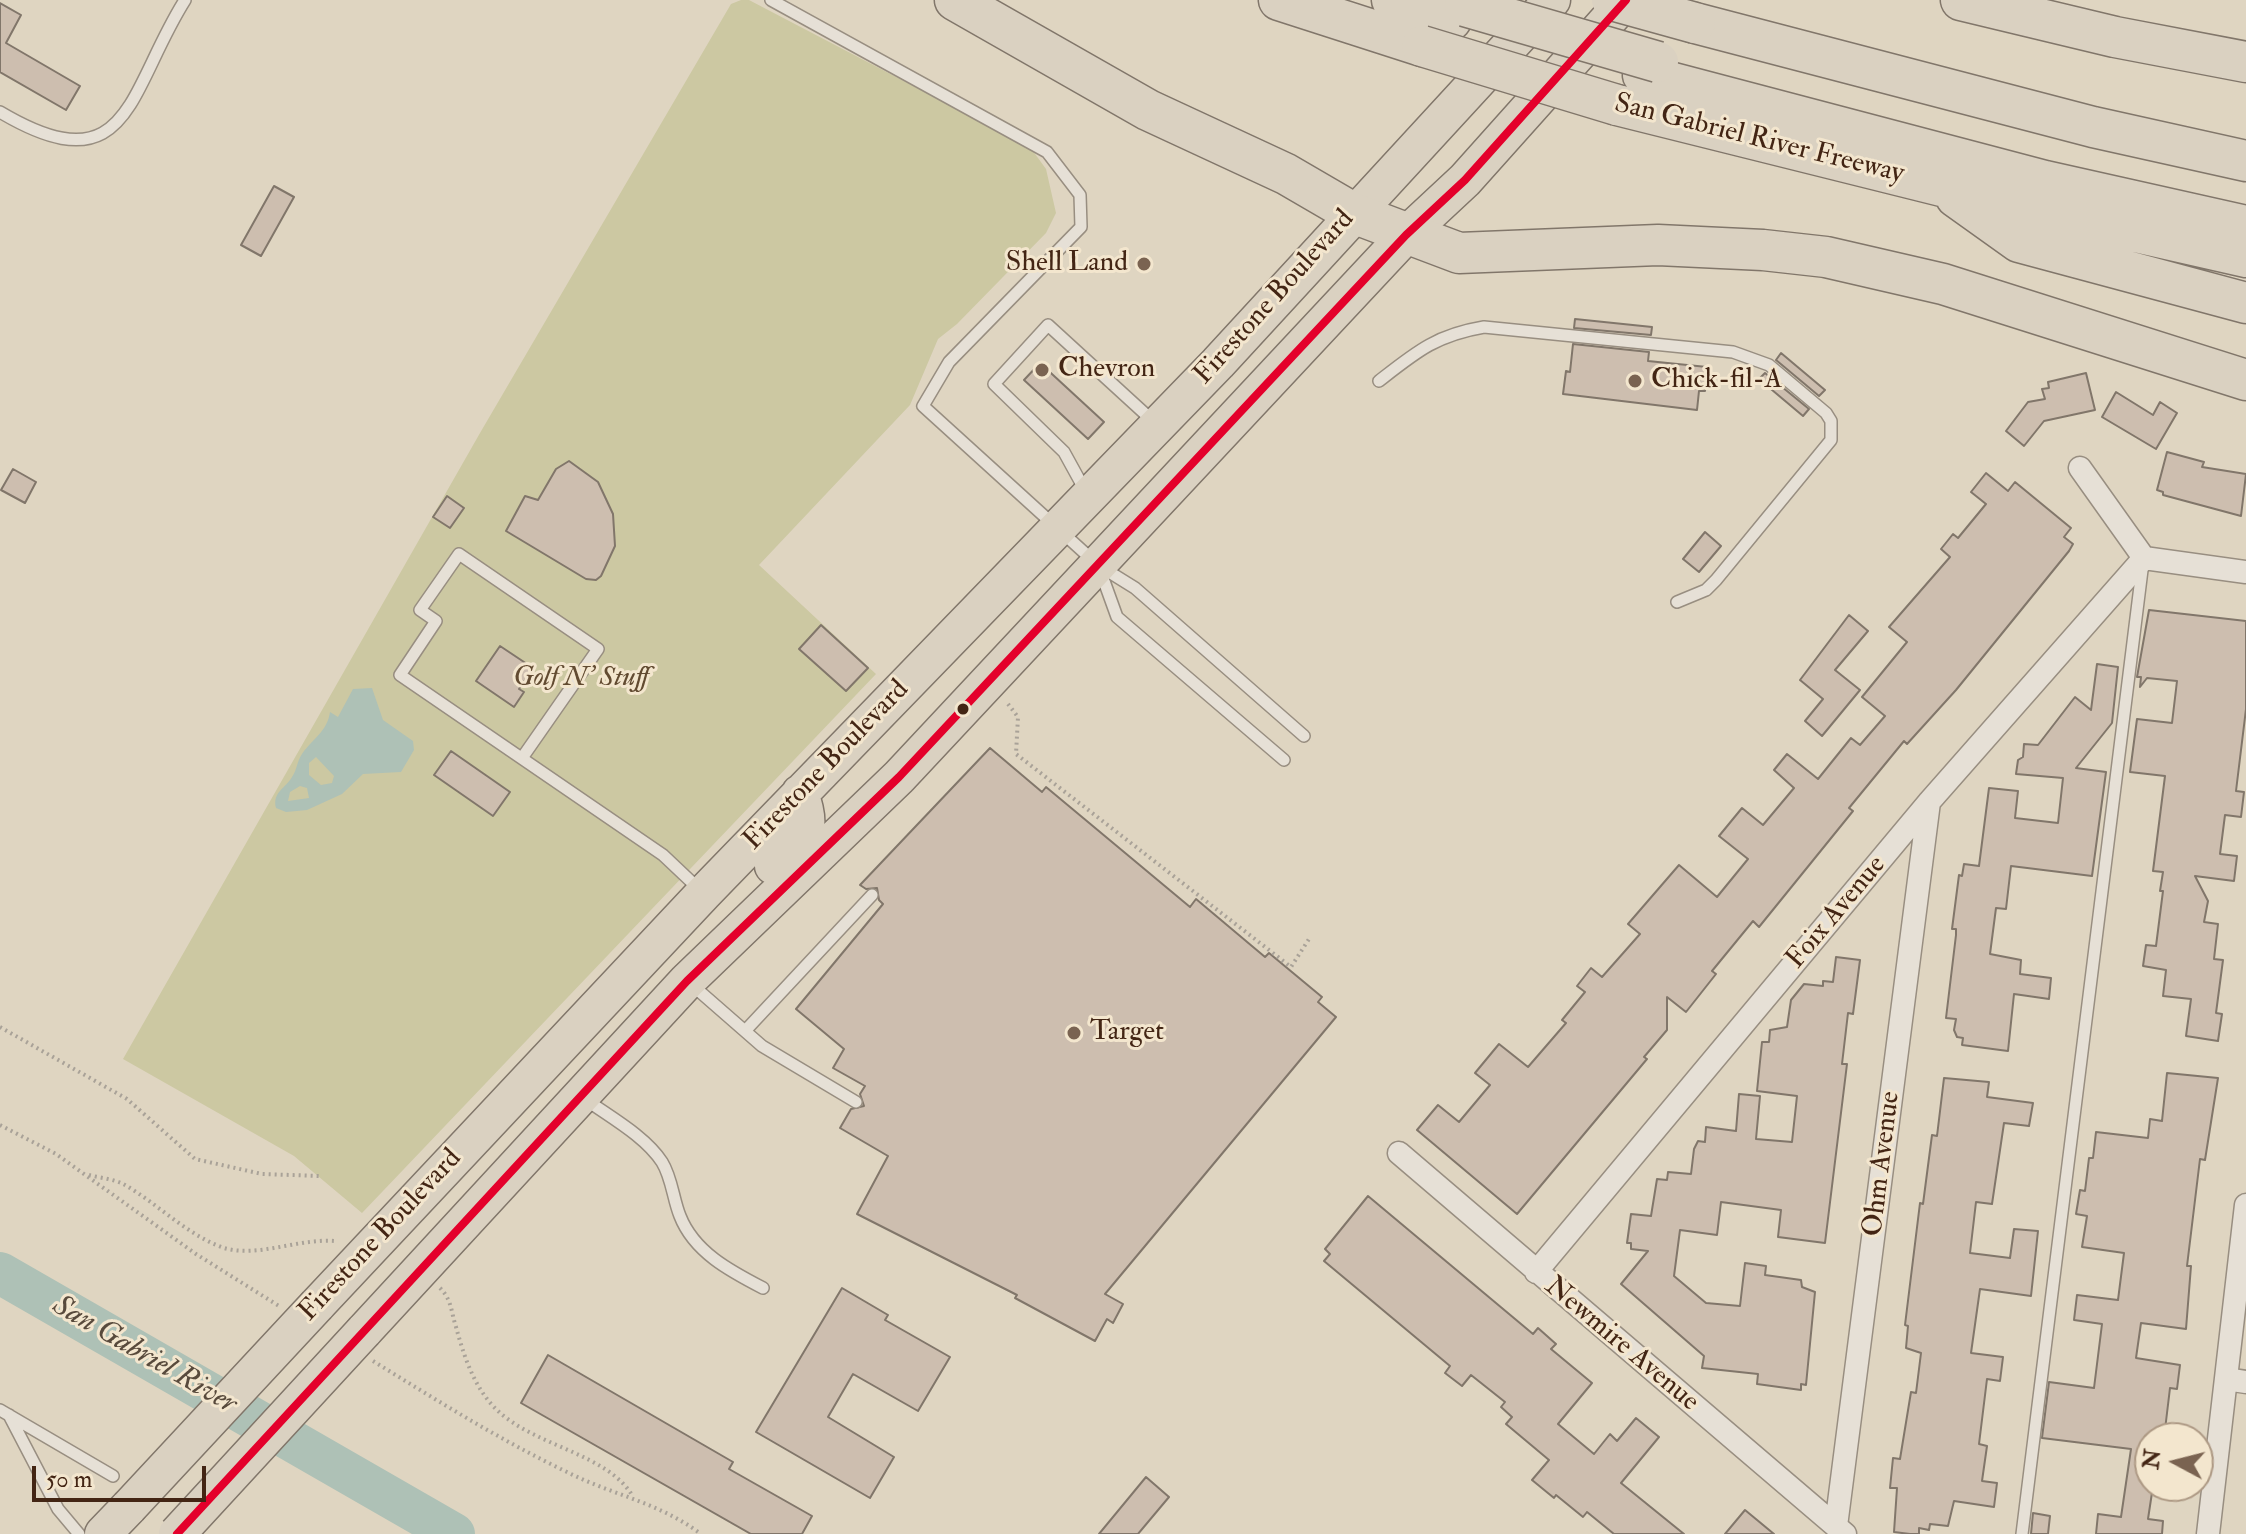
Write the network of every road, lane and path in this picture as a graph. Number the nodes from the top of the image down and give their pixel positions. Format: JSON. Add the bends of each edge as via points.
{"nodes":[{"id":1,"x":185,"y":0,"type":"edge"},
{"id":2,"x":771,"y":0,"type":"edge"},
{"id":3,"x":955,"y":0,"type":"edge"},
{"id":4,"x":1279,"y":0,"type":"edge"},
{"id":5,"x":1392,"y":0,"type":"edge"},
{"id":6,"x":1552,"y":0,"type":"edge"},
{"id":7,"x":1612,"y":0,"type":"edge"},
{"id":8,"x":1626,"y":0,"type":"edge"},
{"id":9,"x":1961,"y":0,"type":"edge"},
{"id":10,"x":1446,"y":18,"type":"edge"},
{"id":11,"x":2246,"y":62,"type":"edge"},
{"id":12,"x":0,"y":112,"type":"edge"},
{"id":13,"x":2246,"y":161,"type":"edge"},
{"id":14,"x":2038,"y":200,"type":"junction"},
{"id":15,"x":2246,"y":208,"type":"edge"},
{"id":16,"x":1353,"y":213,"type":"junction"},
{"id":17,"x":2246,"y":226,"type":"edge"},
{"id":18,"x":1406,"y":235,"type":"junction"},
{"id":19,"x":2246,"y":257,"type":"edge"},
{"id":20,"x":2246,"y":303,"type":"edge"},
{"id":21,"x":2246,"y":380,"type":"edge"},
{"id":22,"x":1379,"y":381,"type":"dead end"},
{"id":23,"x":1157,"y":425,"type":"junction"},
{"id":24,"x":2080,"y":468,"type":"dead end"},
{"id":25,"x":1088,"y":496,"type":"junction"},
{"id":26,"x":1057,"y":527,"type":"junction"},
{"id":27,"x":2144,"y":558,"type":"junction"},
{"id":28,"x":1098,"y":565,"type":"junction"},
{"id":29,"x":2246,"y":572,"type":"edge"},
{"id":30,"x":1677,"y":602,"type":"dead end"},
{"id":31,"x":989,"y":680,"type":"junction"},
{"id":32,"x":1304,"y":736,"type":"dead end"},
{"id":33,"x":522,"y":758,"type":"junction"},
{"id":34,"x":1284,"y":760,"type":"dead end"},
{"id":35,"x":800,"y":793,"type":"junction"},
{"id":36,"x":1929,"y":802,"type":"junction"},
{"id":37,"x":704,"y":893,"type":"junction"},
{"id":38,"x":872,"y":895,"type":"dead end"},
{"id":39,"x":1309,"y":939,"type":"dead end"},
{"id":40,"x":687,"y":981,"type":"junction"},
{"id":41,"x":0,"y":1027,"type":"edge"},
{"id":42,"x":745,"y":1031,"type":"junction"},
{"id":43,"x":582,"y":1096,"type":"junction"},
{"id":44,"x":856,"y":1102,"type":"dead end"},
{"id":45,"x":1399,"y":1153,"type":"dead end"},
{"id":46,"x":87,"y":1175,"type":"dead end"},
{"id":47,"x":320,"y":1176,"type":"dead end"},
{"id":48,"x":2246,"y":1205,"type":"edge"},
{"id":49,"x":362,"y":1255,"type":"junction"},
{"id":50,"x":421,"y":1271,"type":"junction"},
{"id":51,"x":1536,"y":1272,"type":"junction"},
{"id":52,"x":763,"y":1288,"type":"dead end"},
{"id":53,"x":2236,"y":1380,"type":"edge"},
{"id":54,"x":4,"y":1412,"type":"edge"},
{"id":55,"x":121,"y":1492,"type":"junction"},
{"id":56,"x":633,"y":1497,"type":"dead end"},
{"id":57,"x":1841,"y":1530,"type":"edge"},
{"id":58,"x":79,"y":1534,"type":"edge"},
{"id":59,"x":103,"y":1534,"type":"edge"},
{"id":60,"x":177,"y":1534,"type":"edge"},
{"id":61,"x":2022,"y":1534,"type":"edge"},
{"id":62,"x":2208,"y":1534,"type":"edge"}],
"edges":[{"from":1,"to":12,"type":"lane","via":[[124,114],[109,131],[89,141],[66,142]]},
{"from":2,"to":26,"type":"lane","via":[[1047,152],[1080,195],[1081,227],[949,362],[923,406]]},
{"from":3,"to":16,"type":"highway","via":[[1148,110],[1286,174]]},
{"from":4,"to":10,"type":"highway","name":"San Gabriel River Freeway"},
{"from":5,"to":10,"type":"highway"},
{"from":6,"to":16,"type":"main road","name":"Firestone Boulevard"},
{"from":7,"to":13,"type":"highway","bridge":true,"via":[[2093,127]]},
{"from":8,"to":18,"type":"main road","name":"Firestone Boulevard","via":[[1465,180]]},
{"from":9,"to":11,"type":"highway"},
{"from":10,"to":14,"type":"highway","via":[[1650,68]]},
{"from":10,"to":14,"type":"highway","name":"San Gabriel River Freeway","bridge":true,"via":[[1617,105],[1938,184]]},
{"from":14,"to":15,"type":"highway"},
{"from":14,"to":17,"type":"highway"},
{"from":14,"to":19,"type":"highway"},
{"from":14,"to":20,"type":"highway"},
{"from":16,"to":18,"type":"highway"},
{"from":16,"to":23,"type":"main road","name":"Firestone Boulevard"},
{"from":18,"to":21,"type":"highway","via":[[1459,253],[1658,245],[1763,250],[1880,267]]},
{"from":18,"to":28,"type":"main road","name":"Firestone Boulevard"},
{"from":22,"to":30,"type":"lane","via":[[1426,344],[1484,327],[1733,352],[1769,365],[1826,413],[1831,440],[1716,580]]},
{"from":23,"to":25,"type":"main road","name":"Firestone Boulevard"},
{"from":23,"to":25,"type":"lane","via":[[1048,325],[994,384],[1064,452]]},
{"from":24,"to":27,"type":"street"},
{"from":25,"to":26,"type":"main road","name":"Firestone Boulevard"},
{"from":26,"to":28,"type":"lane"},
{"from":26,"to":35,"type":"main road","name":"Firestone Boulevard"},
{"from":27,"to":29,"type":"street"},
{"from":27,"to":36,"type":"street","name":"Foix Avenue"},
{"from":27,"to":61,"type":"lane"},
{"from":28,"to":31,"type":"main road","name":"Firestone Boulevard"},
{"from":28,"to":32,"type":"lane","via":[[1135,588]]},
{"from":28,"to":34,"type":"lane","via":[[1117,617]]},
{"from":31,"to":39,"type":"path","via":[[1018,717],[1016,754],[1291,967]]},
{"from":31,"to":40,"type":"main road","name":"Firestone Boulevard","via":[[899,777]]},
{"from":33,"to":33,"type":"lane","via":[[400,675],[436,621],[420,610],[459,554],[598,649]]},
{"from":33,"to":37,"type":"lane","via":[[663,855]]},
{"from":35,"to":37,"type":"main road","name":"Firestone Boulevard"},
{"from":35,"to":40,"type":"main road","via":[[809,818],[805,831],[703,939]]},
{"from":36,"to":51,"type":"street","name":"Foix Avenue"},
{"from":36,"to":57,"type":"street","name":"Ohm Avenue"},
{"from":37,"to":49,"type":"main road","name":"Firestone Boulevard"},
{"from":38,"to":42,"type":"lane"},
{"from":40,"to":42,"type":"lane"},
{"from":40,"to":43,"type":"main road","name":"Firestone Boulevard"},
{"from":41,"to":47,"type":"path","via":[[127,1099],[195,1159],[262,1174]]},
{"from":42,"to":44,"type":"lane"},
{"from":43,"to":50,"type":"main road","name":"Firestone Boulevard"},
{"from":43,"to":52,"type":"lane","via":[[650,1147],[663,1164],[690,1235],[707,1253]]},
{"from":45,"to":51,"type":"street","name":"Newmire Avenue"},
{"from":46,"to":49,"type":"path","via":[[122,1183],[223,1247],[240,1251],[316,1239],[338,1242]]},
{"from":48,"to":53,"type":"street"},
{"from":49,"to":55,"type":"main road","name":"Firestone Boulevard","bridge":true,"via":[[317,1305]]},
{"from":50,"to":56,"type":"path","via":[[450,1301],[470,1369],[498,1411],[620,1477]]},
{"from":50,"to":60,"type":"main road","name":"Firestone Boulevard","bridge":true},
{"from":51,"to":57,"type":"street","name":"Newmire Avenue"},
{"from":53,"to":62,"type":"street"},
{"from":54,"to":55,"type":"lane"},
{"from":54,"to":58,"type":"lane","via":[[58,1509]]},
{"from":55,"to":59,"type":"main road","name":"Firestone Boulevard"}]}
